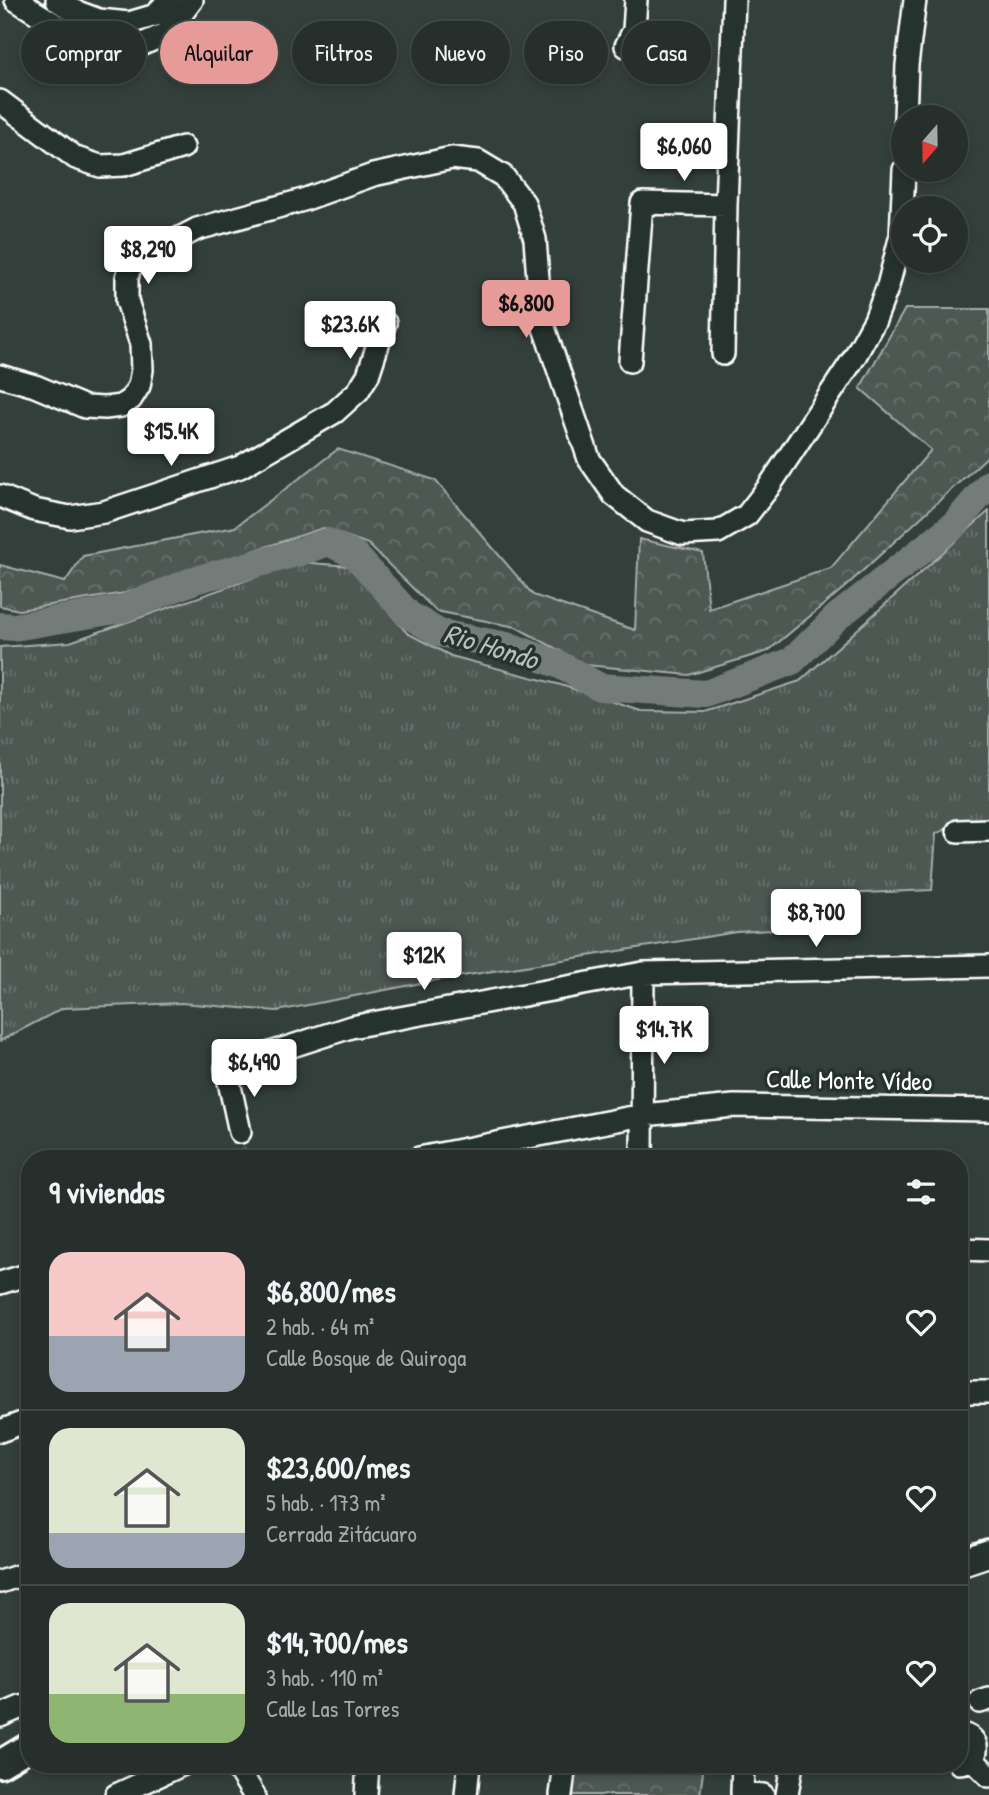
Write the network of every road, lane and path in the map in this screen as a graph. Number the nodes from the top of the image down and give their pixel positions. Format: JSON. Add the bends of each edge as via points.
{"nodes":[{"id":1,"x":16,"y":0,"type":"edge"},
{"id":2,"x":57,"y":0,"type":"edge"},
{"id":3,"x":192,"y":0,"type":"edge"},
{"id":4,"x":636,"y":0,"type":"edge"},
{"id":5,"x":734,"y":0,"type":"edge"},
{"id":6,"x":915,"y":0,"type":"edge"},
{"id":7,"x":162,"y":7,"type":"edge"},
{"id":8,"x":635,"y":21,"type":"edge"},
{"id":9,"x":0,"y":101,"type":"edge"},
{"id":10,"x":905,"y":105,"type":"edge"},
{"id":11,"x":183,"y":147,"type":"dead end"},
{"id":12,"x":903,"y":182,"type":"edge"},
{"id":13,"x":726,"y":205,"type":"junction"},
{"id":14,"x":385,"y":323,"type":"dead end"},
{"id":15,"x":723,"y":354,"type":"dead end"},
{"id":16,"x":630,"y":361,"type":"dead end"},
{"id":17,"x":0,"y":376,"type":"edge"},
{"id":18,"x":0,"y":496,"type":"edge"},
{"id":19,"x":989,"y":830,"type":"edge"},
{"id":20,"x":958,"y":831,"type":"dead end"},
{"id":21,"x":989,"y":967,"type":"edge"},
{"id":22,"x":643,"y":973,"type":"junction"},
{"id":23,"x":989,"y":1110,"type":"edge"},
{"id":24,"x":643,"y":1115,"type":"junction"},
{"id":25,"x":240,"y":1132,"type":"dead end"},
{"id":26,"x":461,"y":1150,"type":"edge"},
{"id":27,"x":642,"y":1150,"type":"edge"},
{"id":28,"x":968,"y":1249,"type":"edge"},
{"id":29,"x":989,"y":1250,"type":"edge"},
{"id":30,"x":21,"y":1277,"type":"edge"},
{"id":31,"x":0,"y":1283,"type":"edge"},
{"id":32,"x":968,"y":1392,"type":"edge"},
{"id":33,"x":989,"y":1392,"type":"edge"},
{"id":34,"x":21,"y":1423,"type":"edge"},
{"id":35,"x":0,"y":1431,"type":"edge"},
{"id":36,"x":989,"y":1553,"type":"edge"},
{"id":37,"x":968,"y":1560,"type":"edge"},
{"id":38,"x":21,"y":1575,"type":"edge"},
{"id":39,"x":0,"y":1582,"type":"edge"},
{"id":40,"x":21,"y":1707,"type":"edge"},
{"id":41,"x":0,"y":1716,"type":"edge"},
{"id":42,"x":968,"y":1735,"type":"edge"},
{"id":43,"x":21,"y":1751,"type":"edge"},
{"id":44,"x":968,"y":1757,"type":"edge"},
{"id":45,"x":968,"y":1763,"type":"edge"},
{"id":46,"x":0,"y":1764,"type":"edge"},
{"id":47,"x":166,"y":1773,"type":"edge"},
{"id":48,"x":241,"y":1773,"type":"edge"},
{"id":49,"x":367,"y":1773,"type":"edge"},
{"id":50,"x":468,"y":1773,"type":"edge"},
{"id":51,"x":564,"y":1773,"type":"edge"},
{"id":52,"x":743,"y":1773,"type":"edge"},
{"id":53,"x":778,"y":1773,"type":"edge"},
{"id":54,"x":791,"y":1773,"type":"edge"},
{"id":55,"x":989,"y":1776,"type":"edge"},
{"id":56,"x":126,"y":1793,"type":"edge"},
{"id":57,"x":254,"y":1795,"type":"edge"},
{"id":58,"x":366,"y":1795,"type":"edge"},
{"id":59,"x":466,"y":1795,"type":"edge"},
{"id":60,"x":561,"y":1795,"type":"edge"},
{"id":61,"x":763,"y":1795,"type":"edge"},
{"id":62,"x":775,"y":1795,"type":"edge"},
{"id":63,"x":787,"y":1795,"type":"edge"}],
"edges":[{"from":1,"to":3,"type":"street","via":[[99,45],[138,46],[166,34]]},
{"from":2,"to":7,"type":"street","via":[[99,20],[130,23]]},
{"from":4,"to":8,"type":"street"},
{"from":5,"to":13,"type":"street"},
{"from":6,"to":10,"type":"street"},
{"from":9,"to":11,"type":"street","via":[[76,158],[100,166],[124,165]]},
{"from":12,"to":17,"type":"street","via":[[901,235],[875,320],[768,488],[747,515],[718,532],[683,534],[647,521],[614,495],[589,459],[541,319],[535,239],[524,203],[503,176],[478,161],[452,158],[373,176],[197,229],[141,258],[130,267],[127,300],[141,344],[142,370],[139,386],[121,406],[85,407]]},
{"from":13,"to":15,"type":"street"},
{"from":13,"to":16,"type":"street","via":[[642,204]]},
{"from":14,"to":18,"type":"street","via":[[358,391],[335,412],[240,467],[104,512],[70,517],[34,510]]},
{"from":19,"to":20,"type":"street"},
{"from":21,"to":22,"type":"street"},
{"from":22,"to":24,"type":"street"},
{"from":22,"to":25,"type":"street","via":[[351,1027],[227,1067]]},
{"from":23,"to":24,"type":"street","name":"Calle Monte Vídeo","via":[[734,1106]]},
{"from":24,"to":26,"type":"street","name":"Calle Monte Vídeo"},
{"from":24,"to":27,"type":"street"},
{"from":28,"to":29,"type":"street"},
{"from":30,"to":31,"type":"street"},
{"from":32,"to":33,"type":"street"},
{"from":34,"to":35,"type":"street"},
{"from":36,"to":37,"type":"main road"},
{"from":38,"to":39,"type":"street"},
{"from":40,"to":41,"type":"street"},
{"from":42,"to":44,"type":"street","via":[[976,1748]]},
{"from":43,"to":46,"type":"main road"},
{"from":45,"to":55,"type":"street"},
{"from":47,"to":56,"type":"street"},
{"from":48,"to":57,"type":"street"},
{"from":49,"to":58,"type":"street"},
{"from":50,"to":59,"type":"street"},
{"from":51,"to":60,"type":"street"},
{"from":52,"to":61,"type":"street","via":[[742,1793]]},
{"from":53,"to":62,"type":"street"},
{"from":54,"to":63,"type":"street"}]}
